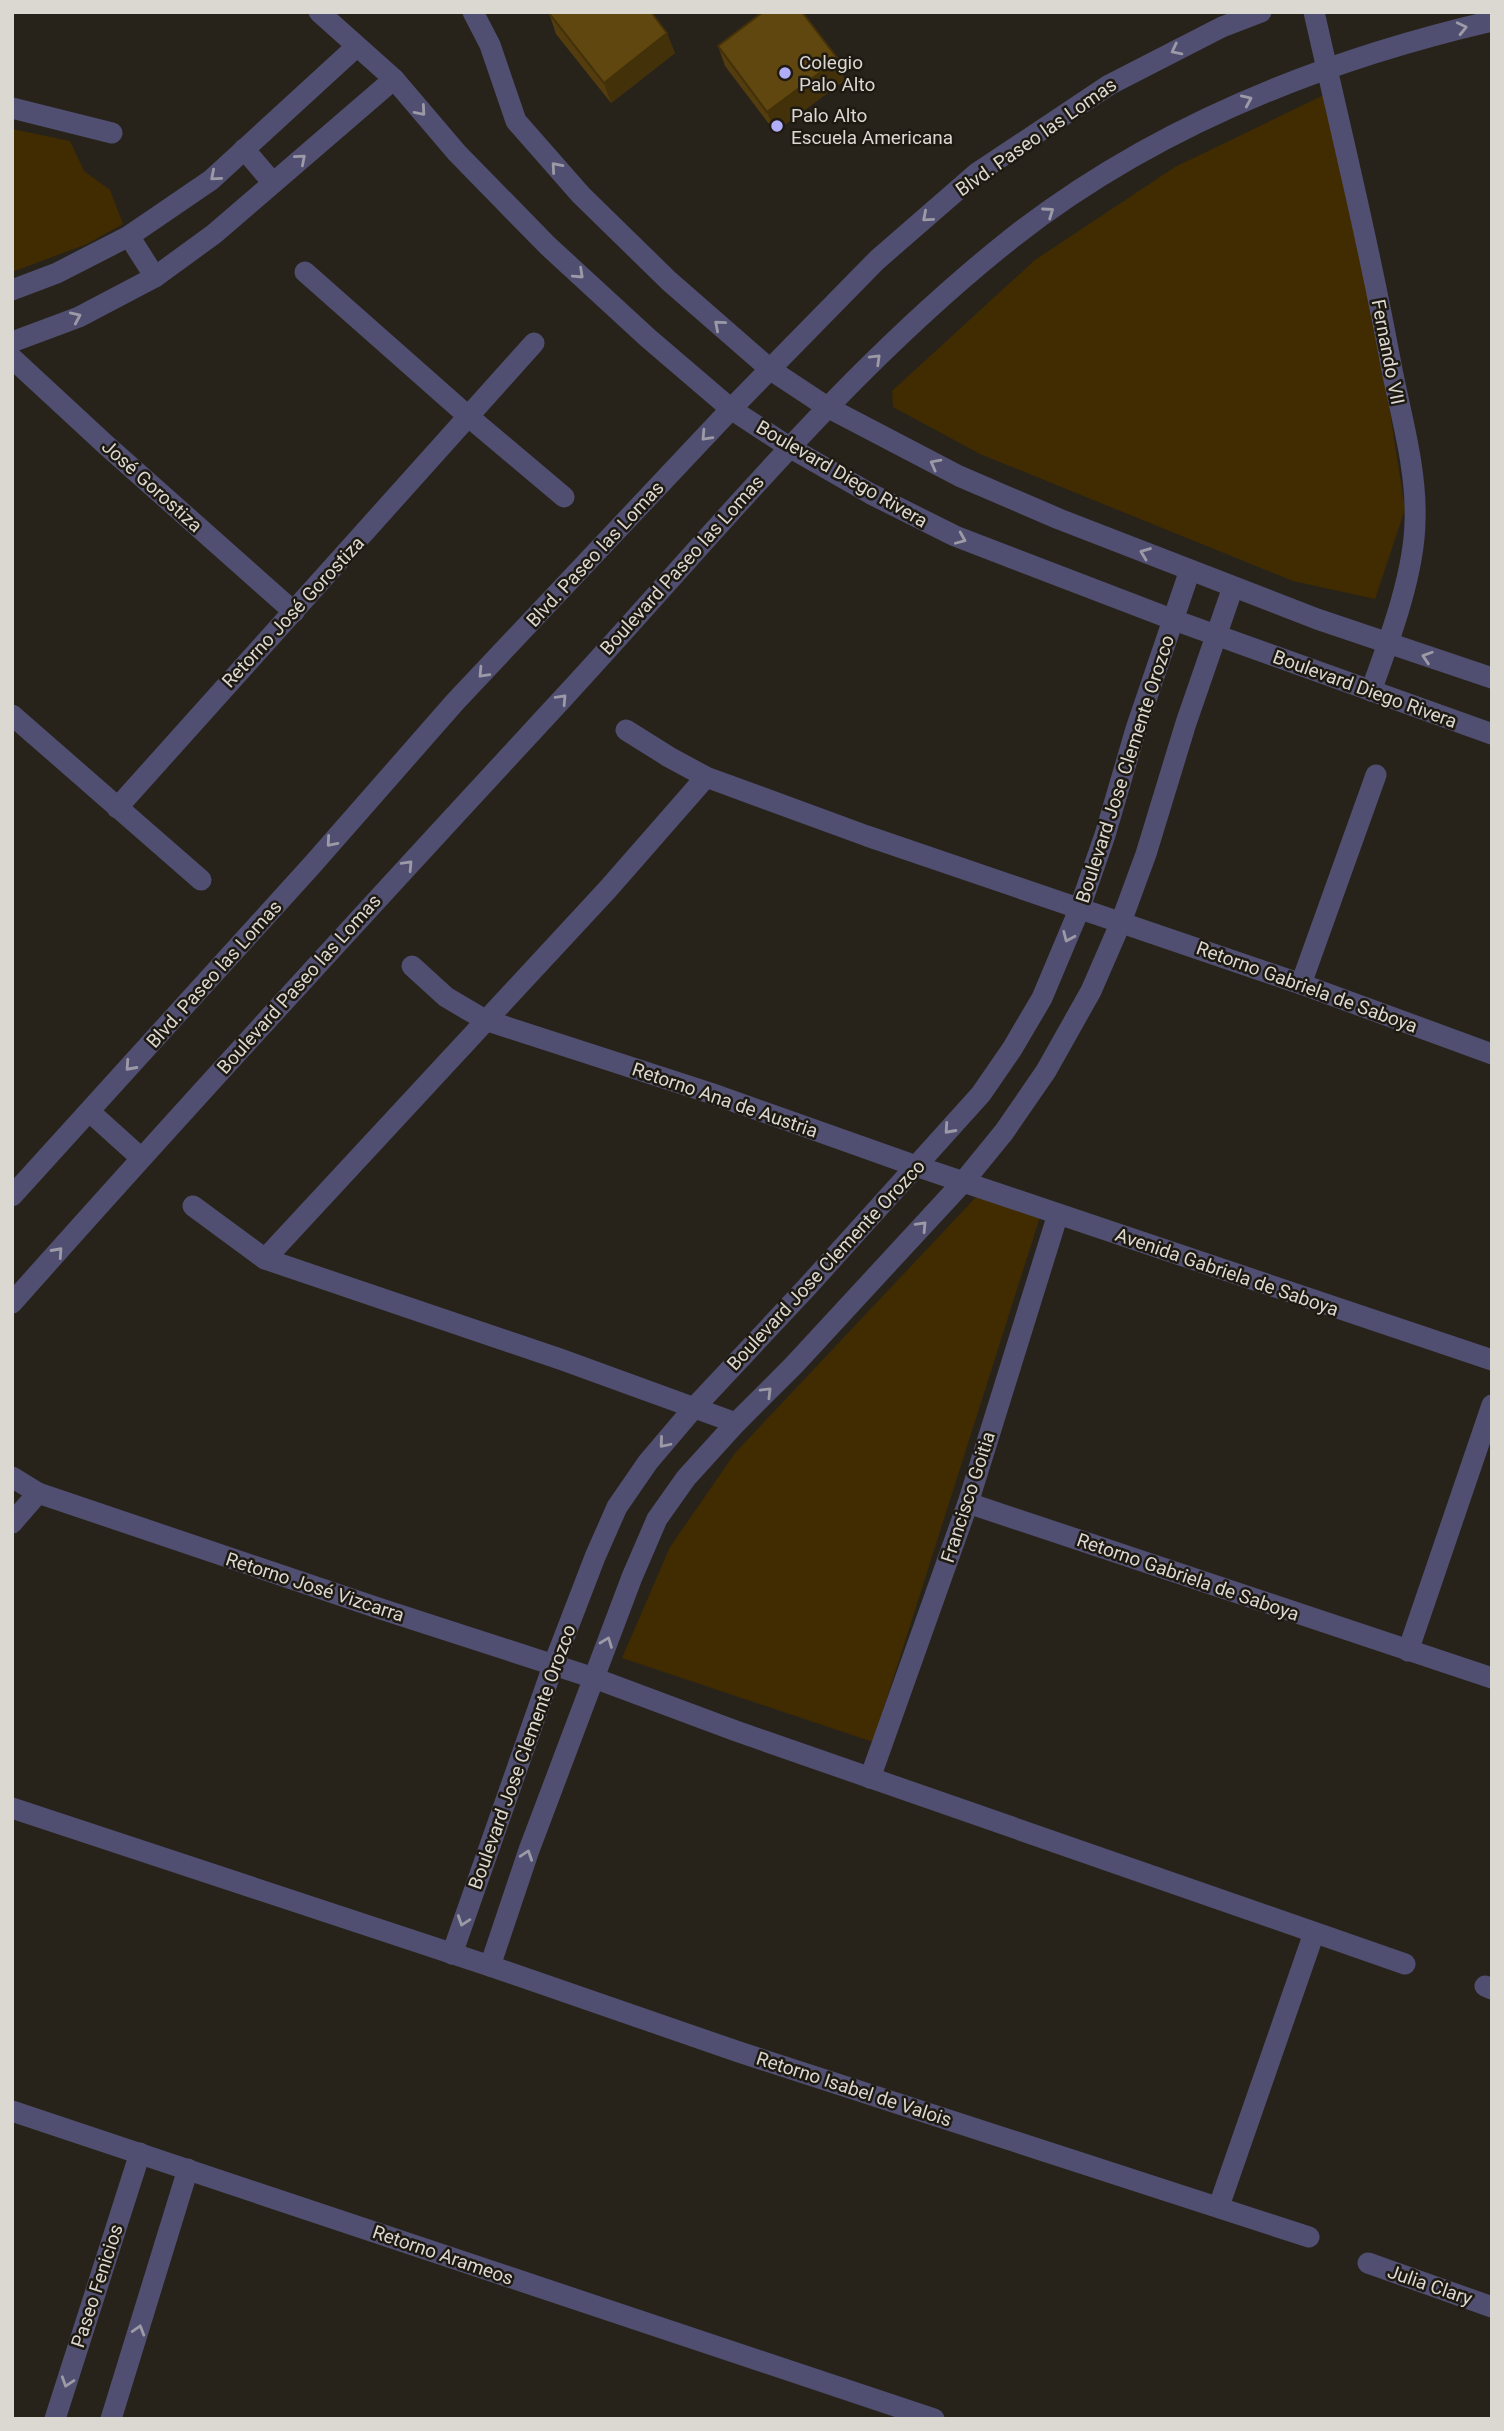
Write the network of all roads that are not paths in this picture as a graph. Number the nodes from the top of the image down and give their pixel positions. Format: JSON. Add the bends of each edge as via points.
{"nodes":[{"id":1,"x":319,"y":12,"type":"edge"},
{"id":2,"x":473,"y":12,"type":"edge"},
{"id":3,"x":1261,"y":12,"type":"edge"},
{"id":4,"x":1314,"y":12,"type":"edge"},
{"id":5,"x":1492,"y":21,"type":"edge"},
{"id":6,"x":356,"y":47,"type":"junction"},
{"id":7,"x":1327,"y":68,"type":"junction"},
{"id":8,"x":394,"y":79,"type":"junction"},
{"id":9,"x":12,"y":108,"type":"edge"},
{"id":10,"x":112,"y":133,"type":"dead end"},
{"id":11,"x":244,"y":149,"type":"junction"},
{"id":12,"x":273,"y":183,"type":"junction"},
{"id":13,"x":130,"y":236,"type":"junction"},
{"id":14,"x":305,"y":272,"type":"dead end"},
{"id":15,"x":155,"y":277,"type":"junction"},
{"id":16,"x":12,"y":290,"type":"edge"},
{"id":17,"x":12,"y":342,"type":"edge"},
{"id":18,"x":534,"y":343,"type":"dead end"},
{"id":19,"x":12,"y":358,"type":"edge"},
{"id":20,"x":771,"y":370,"type":"junction"},
{"id":21,"x":827,"y":407,"type":"junction"},
{"id":22,"x":731,"y":409,"type":"junction"},
{"id":23,"x":469,"y":417,"type":"junction"},
{"id":24,"x":789,"y":447,"type":"junction"},
{"id":25,"x":565,"y":497,"type":"dead end"},
{"id":26,"x":1191,"y":570,"type":"junction"},
{"id":27,"x":1233,"y":587,"type":"junction"},
{"id":28,"x":294,"y":612,"type":"junction"},
{"id":29,"x":1174,"y":620,"type":"junction"},
{"id":30,"x":1217,"y":635,"type":"junction"},
{"id":31,"x":1388,"y":644,"type":"junction"},
{"id":32,"x":1492,"y":678,"type":"edge"},
{"id":33,"x":1371,"y":691,"type":"junction"},
{"id":34,"x":12,"y":715,"type":"edge"},
{"id":35,"x":625,"y":730,"type":"dead end"},
{"id":36,"x":1492,"y":734,"type":"edge"},
{"id":37,"x":1376,"y":775,"type":"dead end"},
{"id":38,"x":706,"y":776,"type":"junction"},
{"id":39,"x":117,"y":808,"type":"junction"},
{"id":40,"x":201,"y":880,"type":"dead end"},
{"id":41,"x":1079,"y":910,"type":"junction"},
{"id":42,"x":1121,"y":922,"type":"junction"},
{"id":43,"x":412,"y":966,"type":"dead end"},
{"id":44,"x":1301,"y":984,"type":"junction"},
{"id":45,"x":485,"y":1020,"type":"junction"},
{"id":46,"x":1492,"y":1054,"type":"edge"},
{"id":47,"x":89,"y":1112,"type":"junction"},
{"id":48,"x":141,"y":1158,"type":"junction"},
{"id":49,"x":916,"y":1166,"type":"junction"},
{"id":50,"x":964,"y":1181,"type":"junction"},
{"id":51,"x":12,"y":1196,"type":"edge"},
{"id":52,"x":193,"y":1206,"type":"dead end"},
{"id":53,"x":1058,"y":1214,"type":"junction"},
{"id":54,"x":265,"y":1259,"type":"junction"},
{"id":55,"x":12,"y":1303,"type":"edge"},
{"id":56,"x":1492,"y":1360,"type":"edge"},
{"id":57,"x":1492,"y":1405,"type":"edge"},
{"id":58,"x":693,"y":1409,"type":"junction"},
{"id":59,"x":736,"y":1423,"type":"junction"},
{"id":60,"x":12,"y":1477,"type":"edge"},
{"id":61,"x":38,"y":1493,"type":"junction"},
{"id":62,"x":968,"y":1503,"type":"junction"},
{"id":63,"x":12,"y":1523,"type":"edge"},
{"id":64,"x":1408,"y":1651,"type":"junction"},
{"id":65,"x":554,"y":1665,"type":"junction"},
{"id":66,"x":594,"y":1678,"type":"junction"},
{"id":67,"x":1492,"y":1678,"type":"edge"},
{"id":68,"x":870,"y":1778,"type":"junction"},
{"id":69,"x":12,"y":1808,"type":"edge"},
{"id":70,"x":1314,"y":1933,"type":"junction"},
{"id":71,"x":452,"y":1954,"type":"junction"},
{"id":72,"x":1405,"y":1964,"type":"dead end"},
{"id":73,"x":490,"y":1966,"type":"junction"},
{"id":74,"x":12,"y":2110,"type":"edge"},
{"id":75,"x":140,"y":2153,"type":"junction"},
{"id":76,"x":188,"y":2169,"type":"junction"},
{"id":77,"x":1219,"y":2206,"type":"junction"},
{"id":78,"x":1309,"y":2237,"type":"dead end"},
{"id":79,"x":1367,"y":2263,"type":"dead end"},
{"id":80,"x":1492,"y":2307,"type":"edge"},
{"id":81,"x":870,"y":2409,"type":"edge"},
{"id":82,"x":55,"y":2419,"type":"edge"},
{"id":83,"x":111,"y":2419,"type":"edge"},
{"id":84,"x":934,"y":2419,"type":"edge"}],
"edges":[{"from":1,"to":6,"type":"street","name":"Boulevard Diego Rivera"},
{"from":20,"to":2,"type":"street","one_way":true,"via":[[600,214],[516,121]]},
{"from":3,"to":20,"type":"street","name":"Blvd. Paseo las Lomas","one_way":true,"via":[[1109,85],[978,173],[877,260]]},
{"from":4,"to":7,"type":"street","name":"Fernando VII"},
{"from":7,"to":5,"type":"street","name":"Boulevard Paseo las Lomas","one_way":true},
{"from":6,"to":8,"type":"street","name":"Boulevard Diego Rivera"},
{"from":6,"to":11,"type":"street"},
{"from":21,"to":7,"type":"street","name":"Boulevard Paseo las Lomas","one_way":true,"via":[[921,315],[1015,236],[1095,180],[1200,121]]},
{"from":7,"to":31,"type":"street","name":"Fernando VII","via":[[1414,485],[1410,558]]},
{"from":12,"to":8,"type":"street","one_way":true},
{"from":8,"to":22,"type":"street","name":"Boulevard Diego Rivera","one_way":true,"via":[[457,153],[548,246]]},
{"from":9,"to":10,"type":"street"},
{"from":11,"to":12,"type":"street"},
{"from":11,"to":13,"type":"street","one_way":true,"via":[[211,180]]},
{"from":12,"to":15,"type":"street"},
{"from":13,"to":15,"type":"street"},
{"from":13,"to":16,"type":"street"},
{"from":14,"to":23,"type":"street"},
{"from":17,"to":15,"type":"street","one_way":true,"via":[[79,317]]},
{"from":18,"to":23,"type":"street","name":"Retorno José Gorostiza"},
{"from":19,"to":28,"type":"street","name":"José Gorostiza"},
{"from":20,"to":21,"type":"street"},
{"from":20,"to":22,"type":"street","name":"Blvd. Paseo las Lomas"},
{"from":21,"to":24,"type":"street","name":"Boulevard Paseo las Lomas"},
{"from":26,"to":21,"type":"street","one_way":true,"via":[[959,476]]},
{"from":22,"to":24,"type":"street","name":"Boulevard Diego Rivera"},
{"from":22,"to":47,"type":"street","name":"Blvd. Paseo las Lomas","one_way":true,"via":[[455,702]]},
{"from":23,"to":25,"type":"street"},
{"from":23,"to":28,"type":"street","name":"Retorno José Gorostiza"},
{"from":24,"to":29,"type":"street","name":"Boulevard Diego Rivera","one_way":true,"via":[[954,536]]},
{"from":48,"to":24,"type":"street","name":"Boulevard Paseo las Lomas","one_way":true},
{"from":26,"to":27,"type":"street"},
{"from":26,"to":29,"type":"street","name":"Boulevard Jose Clemente Orozco"},
{"from":27,"to":30,"type":"street","name":"Boulevard Jose Clemente Orozco"},
{"from":27,"to":31,"type":"street"},
{"from":28,"to":39,"type":"street","name":"Retorno José Gorostiza"},
{"from":29,"to":30,"type":"street","name":"Boulevard Diego Rivera"},
{"from":29,"to":41,"type":"street","name":"Boulevard Jose Clemente Orozco"},
{"from":30,"to":33,"type":"street","name":"Boulevard Diego Rivera"},
{"from":30,"to":42,"type":"street","name":"Boulevard Jose Clemente Orozco"},
{"from":32,"to":31,"type":"street","one_way":true},
{"from":31,"to":33,"type":"street","name":"Fernando VII"},
{"from":33,"to":36,"type":"street","name":"Boulevard Diego Rivera"},
{"from":34,"to":39,"type":"street"},
{"from":35,"to":38,"type":"street"},
{"from":37,"to":44,"type":"street"},
{"from":38,"to":41,"type":"street"},
{"from":38,"to":45,"type":"street"},
{"from":39,"to":40,"type":"street"},
{"from":41,"to":42,"type":"street"},
{"from":41,"to":49,"type":"street","name":"Boulevard Jose Clemente Orozco","one_way":true,"via":[[1042,998],[1012,1049],[981,1094]]},
{"from":42,"to":44,"type":"street","name":"Retorno Gabriela de Saboya"},
{"from":42,"to":50,"type":"street","name":"Boulevard Jose Clemente Orozco","via":[[1091,990],[1046,1071]]},
{"from":43,"to":45,"type":"street","name":"Retorno Ana de Austria","via":[[446,997]]},
{"from":44,"to":46,"type":"street","name":"Retorno Gabriela de Saboya"},
{"from":45,"to":49,"type":"street","name":"Retorno Ana de Austria"},
{"from":45,"to":54,"type":"street"},
{"from":47,"to":48,"type":"street"},
{"from":47,"to":51,"type":"street","name":"Blvd. Paseo las Lomas"},
{"from":55,"to":48,"type":"street","name":"Boulevard Paseo las Lomas","one_way":true},
{"from":49,"to":50,"type":"street","name":"Retorno Ana de Austria"},
{"from":49,"to":58,"type":"street","name":"Boulevard Jose Clemente Orozco"},
{"from":50,"to":53,"type":"street","name":"Avenida Gabriela de Saboya"},
{"from":59,"to":50,"type":"street","name":"Boulevard Jose Clemente Orozco","one_way":true},
{"from":52,"to":54,"type":"street"},
{"from":53,"to":56,"type":"street","name":"Avenida Gabriela de Saboya"},
{"from":53,"to":62,"type":"street","name":"Francisco Goitia"},
{"from":54,"to":58,"type":"street"},
{"from":57,"to":64,"type":"street"},
{"from":58,"to":59,"type":"street"},
{"from":58,"to":65,"type":"street","name":"Boulevard Jose Clemente Orozco","one_way":true,"via":[[617,1507]]},
{"from":66,"to":59,"type":"street","name":"Boulevard Jose Clemente Orozco","one_way":true,"via":[[657,1519],[686,1478]]},
{"from":60,"to":61,"type":"street","name":"Retorno José Vizcarra"},
{"from":61,"to":63,"type":"street"},
{"from":61,"to":65,"type":"street","name":"Retorno José Vizcarra"},
{"from":62,"to":64,"type":"street","name":"Retorno Gabriela de Saboya"},
{"from":62,"to":68,"type":"street","name":"Francisco Goitia"},
{"from":64,"to":67,"type":"street","name":"Retorno Gabriela de Saboya"},
{"from":65,"to":66,"type":"street","name":"Retorno José Vizcarra"},
{"from":65,"to":71,"type":"street","name":"Boulevard Jose Clemente Orozco","one_way":true},
{"from":66,"to":68,"type":"street"},
{"from":73,"to":66,"type":"street","name":"Boulevard Jose Clemente Orozco","one_way":true},
{"from":68,"to":70,"type":"street"},
{"from":69,"to":71,"type":"street"},
{"from":70,"to":72,"type":"street"},
{"from":70,"to":77,"type":"street"},
{"from":71,"to":73,"type":"street"},
{"from":73,"to":77,"type":"street","name":"Retorno Isabel de Valois","via":[[739,2052]]},
{"from":74,"to":75,"type":"street","name":"Retorno Arameos"},
{"from":75,"to":76,"type":"street","name":"Retorno Arameos"},
{"from":75,"to":82,"type":"street","name":"Paseo Fenicios","one_way":true},
{"from":76,"to":81,"type":"street","name":"Retorno Arameos"},
{"from":83,"to":76,"type":"street","one_way":true},
{"from":77,"to":78,"type":"street","name":"Retorno Isabel de Valois"},
{"from":79,"to":80,"type":"street","name":"Julia Clary"},
{"from":81,"to":84,"type":"street","name":"Retorno Arameos"}]}
